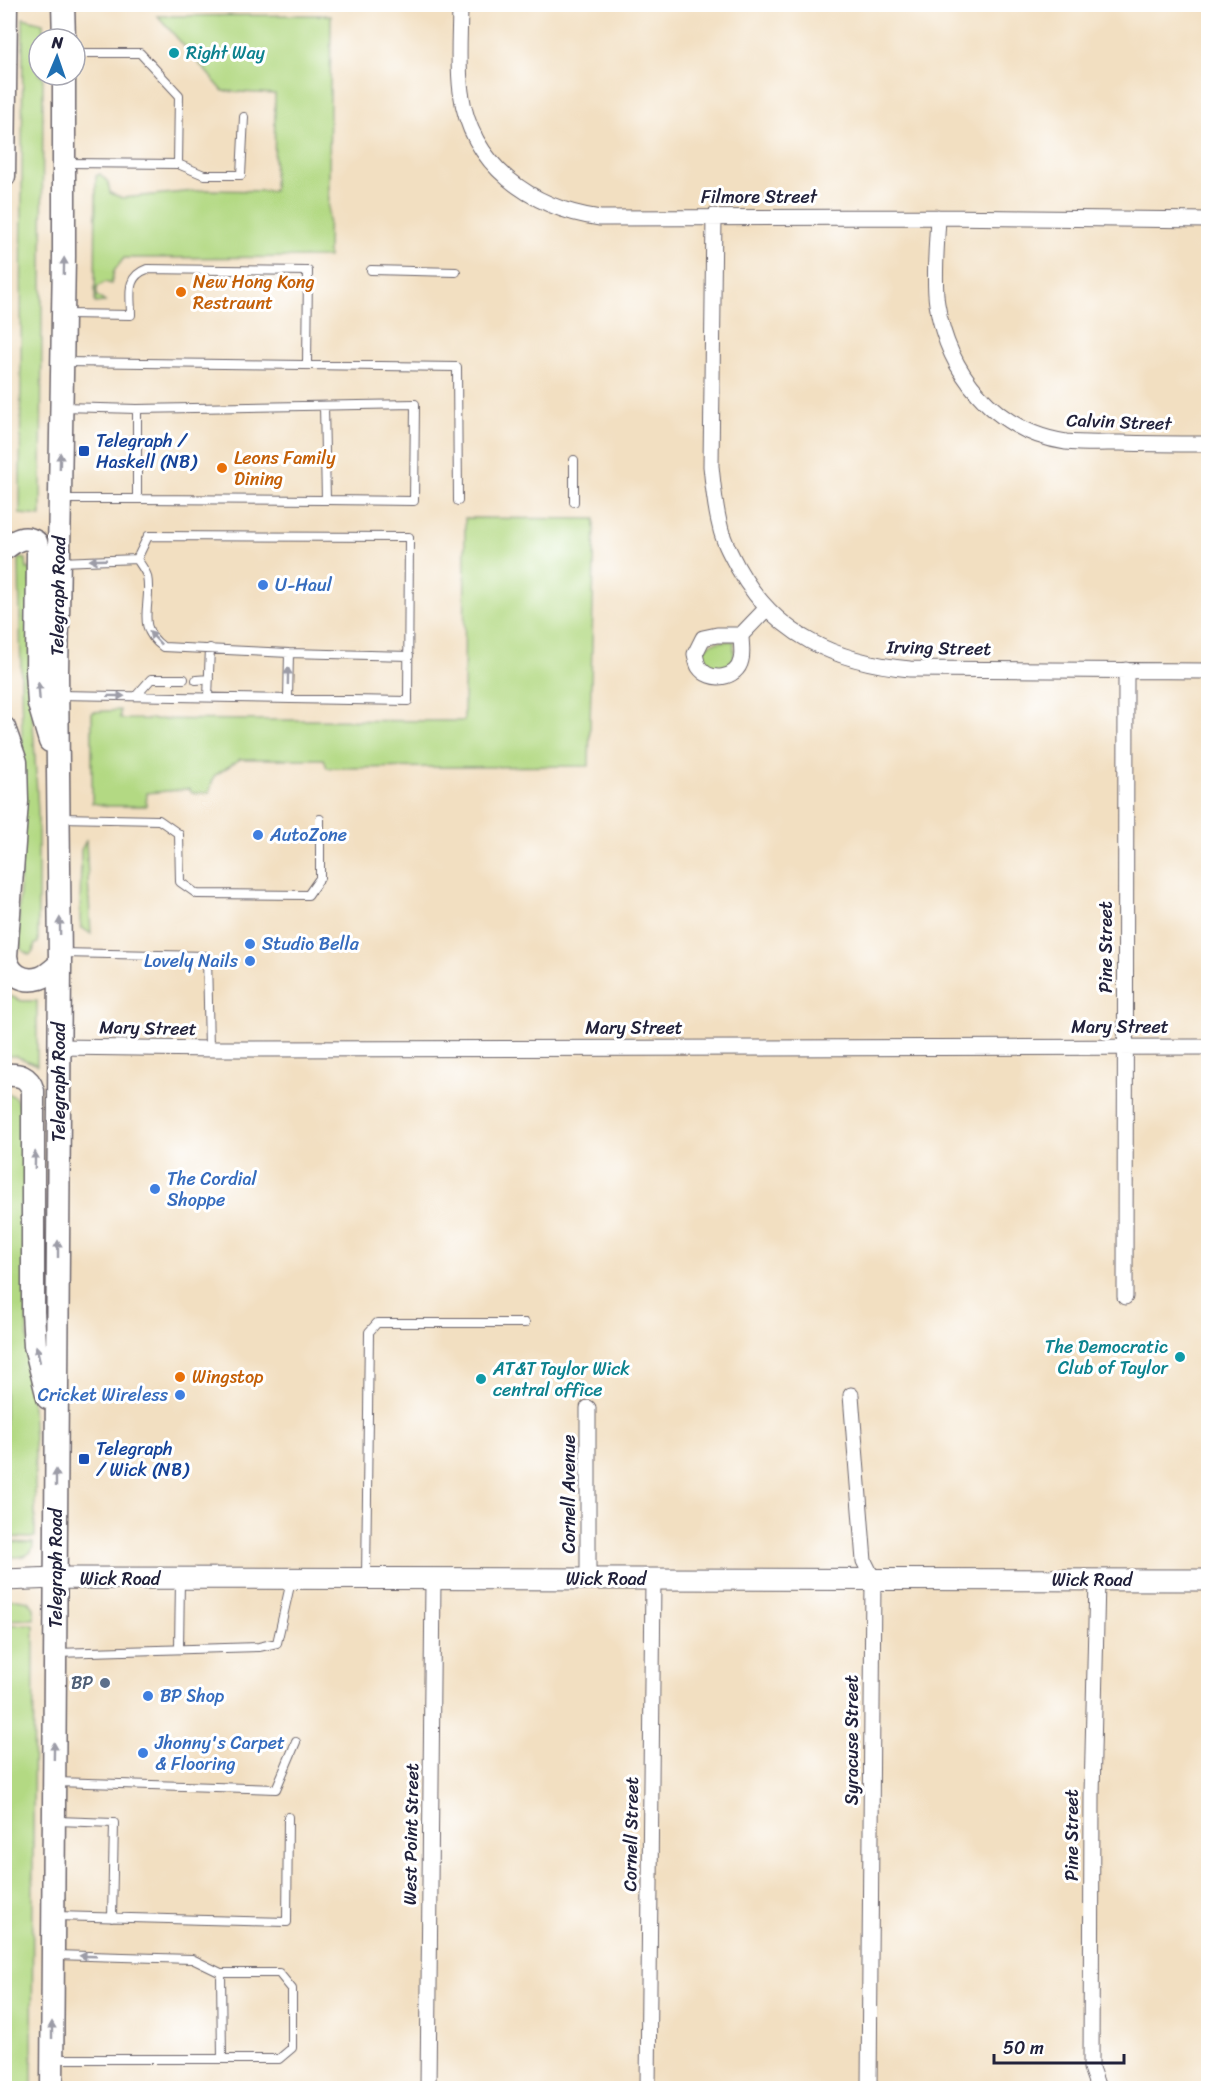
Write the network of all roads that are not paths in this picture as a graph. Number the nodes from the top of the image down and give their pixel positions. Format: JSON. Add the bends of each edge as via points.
{"nodes":[{"id":1,"x":6,"y":4,"type":"edge"},
{"id":2,"x":63,"y":4,"type":"edge"},
{"id":3,"x":460,"y":4,"type":"edge"},
{"id":4,"x":64,"y":27,"type":"edge"},
{"id":5,"x":87,"y":53,"type":"edge"},
{"id":6,"x":5,"y":81,"type":"edge"},
{"id":7,"x":64,"y":87,"type":"edge"},
{"id":8,"x":244,"y":117,"type":"dead end"},
{"id":9,"x":64,"y":163,"type":"junction"},
{"id":10,"x":178,"y":164,"type":"junction"},
{"id":11,"x":4,"y":176,"type":"edge"},
{"id":12,"x":714,"y":216,"type":"junction"},
{"id":13,"x":938,"y":217,"type":"junction"},
{"id":14,"x":1209,"y":220,"type":"edge"},
{"id":15,"x":371,"y":270,"type":"dead end"},
{"id":16,"x":456,"y":272,"type":"dead end"},
{"id":17,"x":63,"y":314,"type":"junction"},
{"id":18,"x":62,"y":362,"type":"junction"},
{"id":19,"x":307,"y":364,"type":"junction"},
{"id":20,"x":324,"y":406,"type":"junction"},
{"id":21,"x":62,"y":407,"type":"junction"},
{"id":22,"x":137,"y":409,"type":"junction"},
{"id":23,"x":1209,"y":444,"type":"edge"},
{"id":24,"x":574,"y":460,"type":"dead end"},
{"id":25,"x":60,"y":499,"type":"junction"},
{"id":26,"x":137,"y":499,"type":"junction"},
{"id":27,"x":326,"y":500,"type":"junction"},
{"id":28,"x":458,"y":501,"type":"dead end"},
{"id":29,"x":574,"y":502,"type":"dead end"},
{"id":30,"x":4,"y":549,"type":"edge"},
{"id":31,"x":137,"y":559,"type":"junction"},
{"id":32,"x":58,"y":562,"type":"junction"},
{"id":33,"x":767,"y":608,"type":"junction"},
{"id":34,"x":741,"y":635,"type":"dead end"},
{"id":35,"x":210,"y":648,"type":"junction"},
{"id":36,"x":289,"y":653,"type":"junction"},
{"id":37,"x":409,"y":656,"type":"junction"},
{"id":38,"x":1126,"y":670,"type":"junction"},
{"id":39,"x":1209,"y":671,"type":"edge"},
{"id":40,"x":184,"y":679,"type":"dead end"},
{"id":41,"x":209,"y":679,"type":"junction"},
{"id":42,"x":196,"y":680,"type":"dead end"},
{"id":43,"x":57,"y":695,"type":"junction"},
{"id":44,"x":136,"y":696,"type":"junction"},
{"id":45,"x":208,"y":697,"type":"junction"},
{"id":46,"x":288,"y":699,"type":"junction"},
{"id":47,"x":4,"y":728,"type":"edge"},
{"id":48,"x":58,"y":768,"type":"junction"},
{"id":49,"x":58,"y":818,"type":"junction"},
{"id":50,"x":320,"y":819,"type":"dead end"},
{"id":51,"x":60,"y":959,"type":"junction"},
{"id":52,"x":59,"y":1047,"type":"junction"},
{"id":53,"x":1126,"y":1047,"type":"junction"},
{"id":54,"x":1209,"y":1047,"type":"edge"},
{"id":55,"x":208,"y":1049,"type":"junction"},
{"id":56,"x":4,"y":1075,"type":"edge"},
{"id":57,"x":1125,"y":1297,"type":"dead end"},
{"id":58,"x":525,"y":1323,"type":"dead end"},
{"id":59,"x":851,"y":1395,"type":"dead end"},
{"id":60,"x":588,"y":1408,"type":"dead end"},
{"id":61,"x":57,"y":1432,"type":"junction"},
{"id":62,"x":56,"y":1578,"type":"junction"},
{"id":63,"x":180,"y":1579,"type":"junction"},
{"id":64,"x":292,"y":1579,"type":"junction"},
{"id":65,"x":366,"y":1579,"type":"junction"},
{"id":66,"x":873,"y":1579,"type":"junction"},
{"id":67,"x":4,"y":1580,"type":"edge"},
{"id":68,"x":433,"y":1580,"type":"junction"},
{"id":69,"x":588,"y":1580,"type":"junction"},
{"id":70,"x":653,"y":1580,"type":"junction"},
{"id":71,"x":1097,"y":1580,"type":"junction"},
{"id":72,"x":1209,"y":1580,"type":"edge"},
{"id":73,"x":179,"y":1648,"type":"junction"},
{"id":74,"x":55,"y":1653,"type":"junction"},
{"id":75,"x":296,"y":1742,"type":"dead end"},
{"id":76,"x":54,"y":1782,"type":"junction"},
{"id":77,"x":288,"y":1817,"type":"dead end"},
{"id":78,"x":54,"y":1821,"type":"junction"},
{"id":79,"x":53,"y":1916,"type":"junction"},
{"id":80,"x":112,"y":1918,"type":"junction"},
{"id":81,"x":53,"y":1955,"type":"junction"},
{"id":82,"x":221,"y":1973,"type":"junction"},
{"id":83,"x":52,"y":2059,"type":"junction"},
{"id":84,"x":222,"y":2059,"type":"junction"},
{"id":85,"x":52,"y":2088,"type":"edge"},
{"id":86,"x":428,"y":2088,"type":"edge"},
{"id":87,"x":648,"y":2088,"type":"edge"},
{"id":88,"x":869,"y":2088,"type":"edge"},
{"id":89,"x":1098,"y":2088,"type":"edge"}],
"edges":[{"from":1,"to":6,"type":"main road"},
{"from":2,"to":4,"type":"main road"},
{"from":3,"to":12,"type":"street","name":"Filmore Street","via":[[460,73],[465,110],[483,150],[509,180],[541,202],[578,215]]},
{"from":5,"to":10,"type":"lane","via":[[140,53],[179,95]]},
{"from":6,"to":11,"type":"main road"},
{"from":7,"to":9,"type":"main road","name":"Telegraph Road"},
{"from":8,"to":10,"type":"lane","via":[[242,175],[204,176]]},
{"from":9,"to":10,"type":"lane"},
{"from":17,"to":9,"type":"main road","name":"Telegraph Road","one_way":true},
{"from":12,"to":13,"type":"street","name":"Filmore Street"},
{"from":12,"to":33,"type":"street","name":"Irving Street","via":[[714,492],[720,528],[732,556],[748,586]]},
{"from":13,"to":14,"type":"street","name":"Filmore Street"},
{"from":13,"to":23,"type":"street","name":"Calvin Street","via":[[936,302],[941,324],[957,366],[993,409],[1034,432],[1065,441]]},
{"from":15,"to":16,"type":"lane"},
{"from":17,"to":18,"type":"main road","name":"Telegraph Road"},
{"from":17,"to":19,"type":"lane","via":[[131,315],[130,282],[137,272],[147,269],[308,271]]},
{"from":18,"to":19,"type":"lane"},
{"from":18,"to":21,"type":"main road","name":"Telegraph Road"},
{"from":19,"to":28,"type":"lane","via":[[457,367]]},
{"from":20,"to":22,"type":"lane"},
{"from":20,"to":27,"type":"lane"},
{"from":20,"to":27,"type":"lane","via":[[415,404],[414,501]]},
{"from":21,"to":22,"type":"lane"},
{"from":25,"to":21,"type":"main road","name":"Telegraph Road","one_way":true},
{"from":22,"to":26,"type":"lane"},
{"from":24,"to":29,"type":"lane"},
{"from":25,"to":26,"type":"lane"},
{"from":25,"to":32,"type":"main road","name":"Telegraph Road"},
{"from":26,"to":27,"type":"lane"},
{"from":48,"to":30,"type":"main road","one_way":true,"via":[[39,704],[38,550],[36,543],[24,537]]},
{"from":31,"to":32,"type":"lane","one_way":true},
{"from":35,"to":31,"type":"lane","one_way":true,"via":[[163,647],[153,640],[147,630],[147,575]]},
{"from":31,"to":37,"type":"lane","via":[[148,536],[409,537]]},
{"from":32,"to":43,"type":"main road","name":"Telegraph Road"},
{"from":33,"to":34,"type":"street"},
{"from":33,"to":38,"type":"street","name":"Irving Street","via":[[819,646],[876,666]]},
{"from":35,"to":36,"type":"lane"},
{"from":35,"to":41,"type":"lane"},
{"from":36,"to":37,"type":"lane"},
{"from":46,"to":36,"type":"lane","one_way":true},
{"from":37,"to":46,"type":"lane","via":[[408,701]]},
{"from":38,"to":39,"type":"street","name":"Irving Street"},
{"from":38,"to":53,"type":"street","name":"Pine Street"},
{"from":40,"to":44,"type":"lane","via":[[151,679]]},
{"from":41,"to":42,"type":"lane"},
{"from":41,"to":45,"type":"lane"},
{"from":43,"to":44,"type":"lane","one_way":true},
{"from":43,"to":48,"type":"main road","name":"Telegraph Road"},
{"from":44,"to":45,"type":"lane"},
{"from":45,"to":46,"type":"lane"},
{"from":47,"to":51,"type":"main road","via":[[16,762],[17,801],[7,964],[20,978],[32,979],[42,978]]},
{"from":48,"to":49,"type":"main road","name":"Telegraph Road"},
{"from":49,"to":50,"type":"lane","via":[[159,819],[179,834],[180,882],[197,894],[297,895],[308,895],[320,878]]},
{"from":51,"to":49,"type":"main road","name":"Telegraph Road","one_way":true},
{"from":51,"to":52,"type":"main road","name":"Telegraph Road"},
{"from":51,"to":55,"type":"lane","via":[[207,956]]},
{"from":52,"to":55,"type":"street","name":"Mary Street"},
{"from":61,"to":52,"type":"main road","name":"Telegraph Road","one_way":true},
{"from":53,"to":54,"type":"street","name":"Mary Street"},
{"from":53,"to":55,"type":"street","name":"Mary Street"},
{"from":53,"to":57,"type":"street","name":"Pine Street"},
{"from":61,"to":56,"type":"main road","one_way":true,"via":[[35,1346],[33,1091],[25,1078]]},
{"from":58,"to":65,"type":"lane","via":[[377,1323],[369,1332]]},
{"from":59,"to":66,"type":"street","name":"Syracuse Street","via":[[864,1561]]},
{"from":60,"to":69,"type":"street","name":"Cornell Avenue"},
{"from":62,"to":61,"type":"main road","name":"Telegraph Road","one_way":true},
{"from":62,"to":63,"type":"street","name":"Wick Road"},
{"from":62,"to":67,"type":"street","name":"Wick Road"},
{"from":62,"to":74,"type":"main road","name":"Telegraph Road"},
{"from":63,"to":64,"type":"street","name":"Wick Road"},
{"from":63,"to":73,"type":"lane"},
{"from":64,"to":65,"type":"street","name":"Wick Road"},
{"from":64,"to":73,"type":"lane","via":[[277,1643],[259,1647]]},
{"from":65,"to":68,"type":"street","name":"Wick Road"},
{"from":66,"to":70,"type":"street","name":"Wick Road"},
{"from":66,"to":71,"type":"street","name":"Wick Road"},
{"from":66,"to":88,"type":"street","name":"Syracuse Street"},
{"from":68,"to":69,"type":"street","name":"Wick Road"},
{"from":68,"to":86,"type":"street","name":"West Point Street"},
{"from":69,"to":70,"type":"street","name":"Wick Road"},
{"from":70,"to":87,"type":"street","name":"Cornell Street"},
{"from":71,"to":72,"type":"street","name":"Wick Road"},
{"from":71,"to":89,"type":"street","name":"Pine Street","via":[[1091,2068]]},
{"from":73,"to":74,"type":"lane"},
{"from":76,"to":74,"type":"main road","name":"Telegraph Road","one_way":true},
{"from":75,"to":76,"type":"lane","via":[[276,1790]]},
{"from":76,"to":78,"type":"main road","name":"Telegraph Road"},
{"from":77,"to":80,"type":"lane","via":[[287,1922]]},
{"from":78,"to":79,"type":"main road","name":"Telegraph Road"},
{"from":78,"to":80,"type":"lane","via":[[114,1823]]},
{"from":79,"to":80,"type":"lane"},
{"from":79,"to":81,"type":"main road","name":"Telegraph Road"},
{"from":82,"to":81,"type":"lane","one_way":true,"via":[[192,1959]]},
{"from":83,"to":81,"type":"main road","name":"Telegraph Road","one_way":true},
{"from":82,"to":84,"type":"lane"},
{"from":82,"to":84,"type":"lane","via":[[279,1972],[292,1989],[292,2049],[279,2058]]},
{"from":83,"to":84,"type":"lane"},
{"from":83,"to":85,"type":"main road","name":"Telegraph Road"}]}
